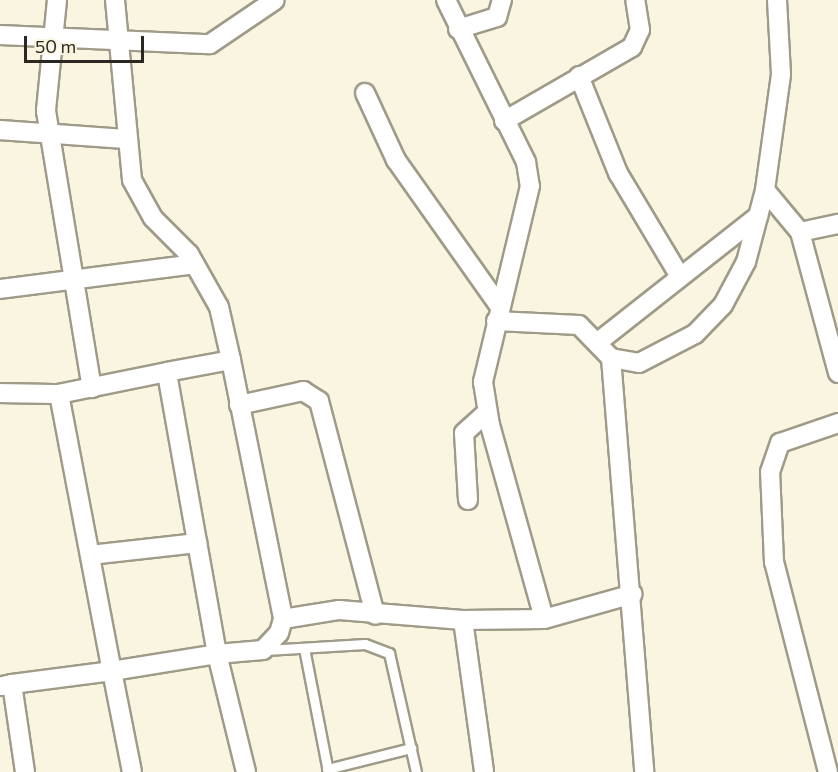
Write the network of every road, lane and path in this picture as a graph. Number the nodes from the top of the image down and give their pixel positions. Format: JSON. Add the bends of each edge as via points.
{"nodes":[{"id":1,"x":57,"y":0,"type":"edge"},
{"id":2,"x":115,"y":0,"type":"edge"},
{"id":3,"x":275,"y":0,"type":"edge"},
{"id":4,"x":446,"y":0,"type":"edge"},
{"id":5,"x":502,"y":0,"type":"edge"},
{"id":6,"x":635,"y":0,"type":"edge"},
{"id":7,"x":777,"y":0,"type":"edge"},
{"id":8,"x":459,"y":29,"type":"junction"},
{"id":9,"x":0,"y":35,"type":"edge"},
{"id":10,"x":53,"y":41,"type":"junction"},
{"id":11,"x":119,"y":43,"type":"junction"},
{"id":12,"x":579,"y":76,"type":"junction"},
{"id":13,"x":365,"y":93,"type":"dead end"},
{"id":14,"x":504,"y":121,"type":"junction"},
{"id":15,"x":0,"y":130,"type":"edge"},
{"id":16,"x":50,"y":136,"type":"junction"},
{"id":17,"x":127,"y":139,"type":"junction"},
{"id":18,"x":765,"y":190,"type":"junction"},
{"id":19,"x":758,"y":216,"type":"junction"},
{"id":20,"x":838,"y":224,"type":"edge"},
{"id":21,"x":800,"y":232,"type":"junction"},
{"id":22,"x":194,"y":264,"type":"junction"},
{"id":23,"x":679,"y":275,"type":"junction"},
{"id":24,"x":74,"y":282,"type":"junction"},
{"id":25,"x":0,"y":289,"type":"edge"},
{"id":26,"x":498,"y":314,"type":"junction"},
{"id":27,"x":598,"y":342,"type":"junction"},
{"id":28,"x":611,"y":358,"type":"junction"},
{"id":29,"x":231,"y":360,"type":"junction"},
{"id":30,"x":167,"y":372,"type":"junction"},
{"id":31,"x":838,"y":373,"type":"edge"},
{"id":32,"x":92,"y":388,"type":"junction"},
{"id":33,"x":0,"y":393,"type":"edge"},
{"id":34,"x":59,"y":394,"type":"junction"},
{"id":35,"x":239,"y":405,"type":"junction"},
{"id":36,"x":487,"y":412,"type":"junction"},
{"id":37,"x":838,"y":423,"type":"edge"},
{"id":38,"x":468,"y":500,"type":"dead end"},
{"id":39,"x":197,"y":543,"type":"junction"},
{"id":40,"x":90,"y":555,"type":"junction"},
{"id":41,"x":633,"y":594,"type":"junction"},
{"id":42,"x":375,"y":615,"type":"junction"},
{"id":43,"x":282,"y":619,"type":"junction"},
{"id":44,"x":544,"y":619,"type":"junction"},
{"id":45,"x":463,"y":620,"type":"junction"},
{"id":46,"x":304,"y":648,"type":"junction"},
{"id":47,"x":263,"y":650,"type":"junction"},
{"id":48,"x":217,"y":654,"type":"junction"},
{"id":49,"x":112,"y":671,"type":"junction"},
{"id":50,"x":6,"y":685,"type":"edge"},
{"id":51,"x":411,"y":748,"type":"junction"},
{"id":52,"x":328,"y":770,"type":"edge"},
{"id":53,"x":25,"y":772,"type":"edge"},
{"id":54,"x":132,"y":772,"type":"edge"},
{"id":55,"x":246,"y":772,"type":"edge"},
{"id":56,"x":416,"y":772,"type":"edge"},
{"id":57,"x":484,"y":772,"type":"edge"},
{"id":58,"x":644,"y":772,"type":"edge"},
{"id":59,"x":828,"y":772,"type":"edge"}],
"edges":[{"from":1,"to":10,"type":"street"},
{"from":2,"to":11,"type":"street"},
{"from":3,"to":11,"type":"street","via":[[210,44]]},
{"from":4,"to":8,"type":"street"},
{"from":5,"to":8,"type":"street","via":[[497,17]]},
{"from":6,"to":12,"type":"street","via":[[640,30],[637,42]]},
{"from":7,"to":18,"type":"street","via":[[781,74]]},
{"from":8,"to":14,"type":"street"},
{"from":9,"to":10,"type":"street"},
{"from":10,"to":11,"type":"street"},
{"from":10,"to":16,"type":"street","via":[[46,111]]},
{"from":11,"to":17,"type":"street"},
{"from":12,"to":14,"type":"street"},
{"from":12,"to":23,"type":"street","via":[[618,173]]},
{"from":13,"to":26,"type":"street","via":[[396,160]]},
{"from":14,"to":26,"type":"street","via":[[526,162],[530,186]]},
{"from":15,"to":16,"type":"street"},
{"from":16,"to":17,"type":"street"},
{"from":16,"to":24,"type":"street"},
{"from":17,"to":22,"type":"street","via":[[132,180],[153,218]]},
{"from":18,"to":19,"type":"street"},
{"from":18,"to":21,"type":"street"},
{"from":19,"to":23,"type":"street"},
{"from":19,"to":28,"type":"street","via":[[746,262],[723,305],[695,334],[639,363]]},
{"from":20,"to":21,"type":"street"},
{"from":21,"to":31,"type":"street"},
{"from":22,"to":24,"type":"street"},
{"from":22,"to":29,"type":"street","via":[[219,307]]},
{"from":23,"to":27,"type":"street"},
{"from":24,"to":25,"type":"street"},
{"from":24,"to":32,"type":"street"},
{"from":26,"to":27,"type":"street","via":[[571,323],[588,329]]},
{"from":26,"to":36,"type":"street","via":[[483,382]]},
{"from":27,"to":28,"type":"street"},
{"from":28,"to":41,"type":"street"},
{"from":29,"to":30,"type":"street"},
{"from":29,"to":35,"type":"street"},
{"from":30,"to":32,"type":"street"},
{"from":30,"to":39,"type":"street"},
{"from":32,"to":34,"type":"street"},
{"from":33,"to":34,"type":"street"},
{"from":34,"to":40,"type":"street"},
{"from":35,"to":42,"type":"street","via":[[303,391],[319,401]]},
{"from":35,"to":43,"type":"street"},
{"from":36,"to":38,"type":"street","via":[[464,433]]},
{"from":36,"to":44,"type":"street"},
{"from":37,"to":59,"type":"street","via":[[780,443],[770,472],[774,562]]},
{"from":39,"to":40,"type":"street"},
{"from":39,"to":48,"type":"street"},
{"from":40,"to":49,"type":"street"},
{"from":41,"to":44,"type":"street"},
{"from":41,"to":58,"type":"street"},
{"from":42,"to":43,"type":"street","via":[[339,610]]},
{"from":42,"to":45,"type":"street"},
{"from":43,"to":47,"type":"street","via":[[279,633]]},
{"from":44,"to":45,"type":"street"},
{"from":45,"to":57,"type":"street"},
{"from":46,"to":47,"type":"lane"},
{"from":46,"to":51,"type":"lane","via":[[365,644],[389,653]]},
{"from":46,"to":52,"type":"lane"},
{"from":47,"to":48,"type":"street"},
{"from":48,"to":49,"type":"street"},
{"from":48,"to":55,"type":"street"},
{"from":49,"to":50,"type":"street"},
{"from":49,"to":54,"type":"street"},
{"from":50,"to":53,"type":"street"},
{"from":51,"to":52,"type":"lane"},
{"from":51,"to":56,"type":"lane"}]}
